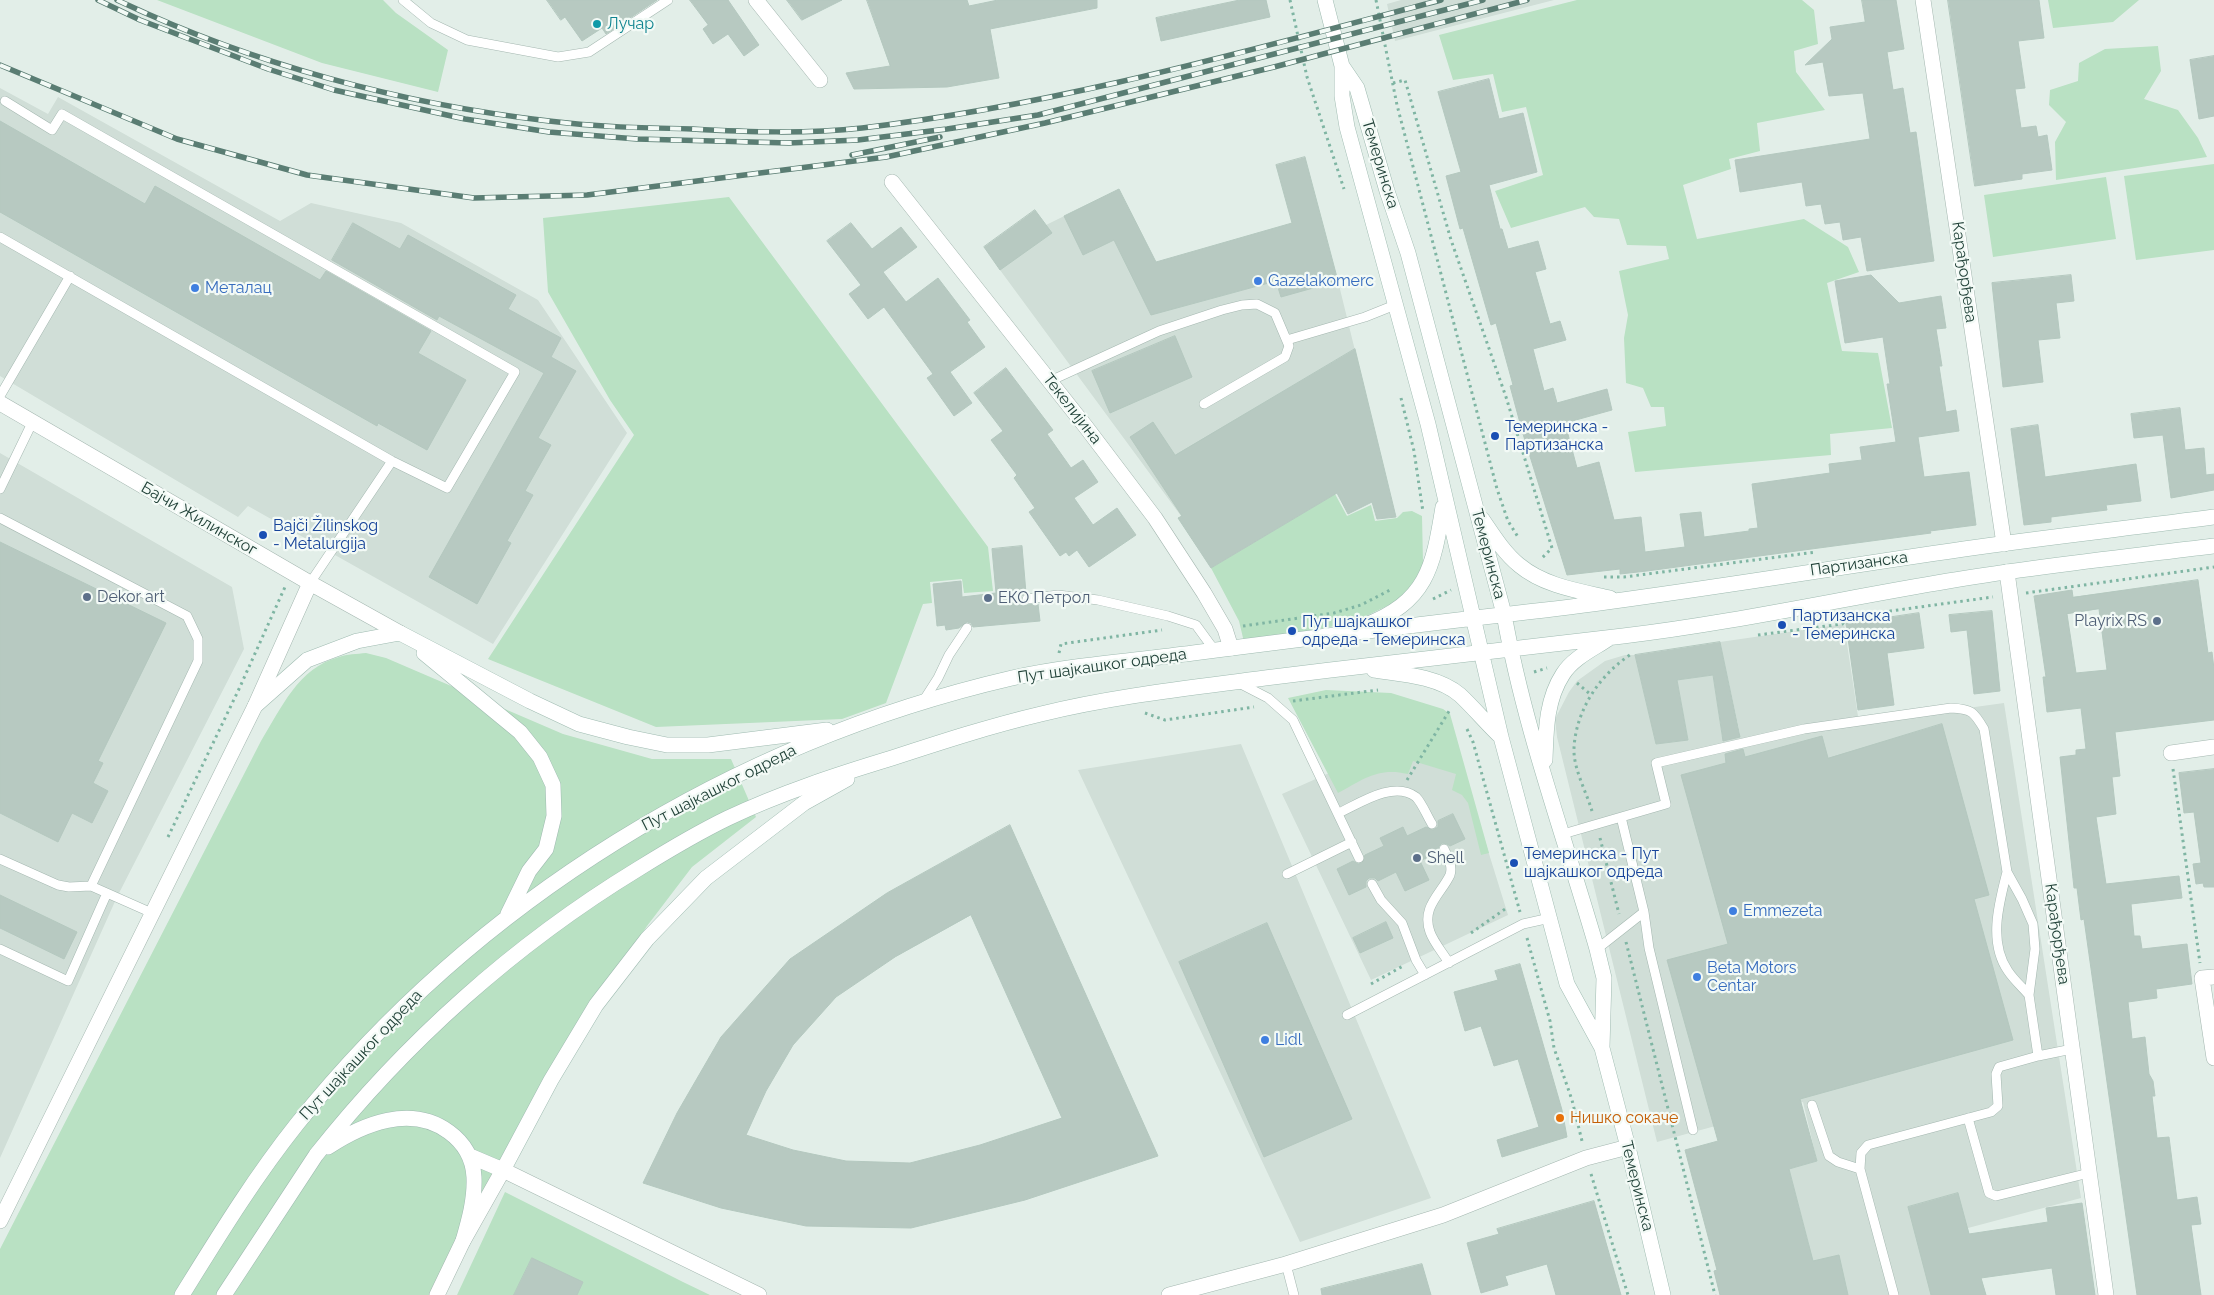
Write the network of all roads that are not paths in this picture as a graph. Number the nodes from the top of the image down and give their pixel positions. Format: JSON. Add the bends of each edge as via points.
{"nodes":[{"id":1,"x":403,"y":0,"type":"edge"},
{"id":2,"x":668,"y":0,"type":"edge"},
{"id":3,"x":756,"y":0,"type":"edge"},
{"id":4,"x":1325,"y":0,"type":"edge"},
{"id":5,"x":1923,"y":0,"type":"edge"},
{"id":6,"x":1342,"y":66,"type":"junction"},
{"id":7,"x":820,"y":80,"type":"dead end"},
{"id":8,"x":4,"y":101,"type":"dead end"},
{"id":9,"x":892,"y":182,"type":"dead end"},
{"id":10,"x":0,"y":236,"type":"edge"},
{"id":11,"x":70,"y":276,"type":"junction"},
{"id":12,"x":1395,"y":305,"type":"junction"},
{"id":13,"x":1287,"y":340,"type":"junction"},
{"id":14,"x":1050,"y":381,"type":"junction"},
{"id":15,"x":0,"y":396,"type":"edge"},
{"id":16,"x":0,"y":403,"type":"edge"},
{"id":17,"x":1204,"y":404,"type":"dead end"},
{"id":18,"x":32,"y":423,"type":"junction"},
{"id":19,"x":392,"y":461,"type":"junction"},
{"id":20,"x":0,"y":489,"type":"edge"},
{"id":21,"x":1445,"y":500,"type":"junction"},
{"id":22,"x":1477,"y":512,"type":"junction"},
{"id":23,"x":2214,"y":517,"type":"edge"},
{"id":24,"x":0,"y":518,"type":"edge"},
{"id":25,"x":2004,"y":544,"type":"junction"},
{"id":26,"x":2214,"y":546,"type":"edge"},
{"id":27,"x":2007,"y":572,"type":"junction"},
{"id":28,"x":310,"y":584,"type":"junction"},
{"id":29,"x":1027,"y":599,"type":"dead end"},
{"id":30,"x":1621,"y":601,"type":"junction"},
{"id":31,"x":1504,"y":614,"type":"junction"},
{"id":32,"x":1474,"y":618,"type":"junction"},
{"id":33,"x":967,"y":628,"type":"dead end"},
{"id":34,"x":400,"y":633,"type":"junction"},
{"id":35,"x":1347,"y":633,"type":"junction"},
{"id":36,"x":1611,"y":637,"type":"junction"},
{"id":37,"x":1230,"y":648,"type":"junction"},
{"id":38,"x":1510,"y":649,"type":"junction"},
{"id":39,"x":1214,"y":651,"type":"junction"},
{"id":40,"x":1481,"y":652,"type":"junction"},
{"id":41,"x":1350,"y":667,"type":"junction"},
{"id":42,"x":1236,"y":682,"type":"junction"},
{"id":43,"x":922,"y":703,"type":"junction"},
{"id":44,"x":255,"y":706,"type":"junction"},
{"id":45,"x":844,"y":728,"type":"junction"},
{"id":46,"x":1501,"y":737,"type":"junction"},
{"id":47,"x":2214,"y":747,"type":"edge"},
{"id":48,"x":2170,"y":752,"type":"road end"},
{"id":49,"x":877,"y":762,"type":"junction"},
{"id":50,"x":1544,"y":776,"type":"junction"},
{"id":51,"x":1339,"y":813,"type":"junction"},
{"id":52,"x":1621,"y":817,"type":"junction"},
{"id":53,"x":1432,"y":824,"type":"dead end"},
{"id":54,"x":1563,"y":834,"type":"junction"},
{"id":55,"x":1352,"y":842,"type":"junction"},
{"id":56,"x":1444,"y":849,"type":"dead end"},
{"id":57,"x":1359,"y":858,"type":"dead end"},
{"id":58,"x":0,"y":859,"type":"edge"},
{"id":59,"x":2007,"y":872,"type":"junction"},
{"id":60,"x":1287,"y":874,"type":"dead end"},
{"id":61,"x":1372,"y":884,"type":"dead end"},
{"id":62,"x":91,"y":886,"type":"junction"},
{"id":63,"x":108,"y":893,"type":"junction"},
{"id":64,"x":1644,"y":912,"type":"junction"},
{"id":65,"x":152,"y":913,"type":"junction"},
{"id":66,"x":508,"y":916,"type":"junction"},
{"id":67,"x":1550,"y":918,"type":"junction"},
{"id":68,"x":0,"y":949,"type":"edge"},
{"id":69,"x":1597,"y":949,"type":"junction"},
{"id":70,"x":1449,"y":962,"type":"junction"},
{"id":71,"x":1425,"y":975,"type":"junction"},
{"id":72,"x":2208,"y":978,"type":"edge"},
{"id":73,"x":2029,"y":995,"type":"junction"},
{"id":74,"x":1347,"y":1015,"type":"dead end"},
{"id":75,"x":1602,"y":1048,"type":"junction"},
{"id":76,"x":2072,"y":1049,"type":"junction"},
{"id":77,"x":2038,"y":1056,"type":"junction"},
{"id":78,"x":2214,"y":1058,"type":"edge"},
{"id":79,"x":1812,"y":1105,"type":"dead end"},
{"id":80,"x":1968,"y":1118,"type":"junction"},
{"id":81,"x":1692,"y":1130,"type":"dead end"},
{"id":82,"x":1628,"y":1147,"type":"junction"},
{"id":83,"x":316,"y":1155,"type":"junction"},
{"id":84,"x":470,"y":1156,"type":"junction"},
{"id":85,"x":1860,"y":1169,"type":"junction"},
{"id":86,"x":503,"y":1170,"type":"junction"},
{"id":87,"x":2089,"y":1172,"type":"junction"},
{"id":88,"x":0,"y":1220,"type":"edge"},
{"id":89,"x":464,"y":1241,"type":"junction"},
{"id":90,"x":1286,"y":1264,"type":"junction"},
{"id":91,"x":740,"y":1290,"type":"edge"},
{"id":92,"x":182,"y":1295,"type":"edge"},
{"id":93,"x":224,"y":1295,"type":"edge"},
{"id":94,"x":437,"y":1295,"type":"edge"},
{"id":95,"x":759,"y":1295,"type":"edge"},
{"id":96,"x":1169,"y":1295,"type":"edge"},
{"id":97,"x":1294,"y":1295,"type":"edge"},
{"id":98,"x":1663,"y":1295,"type":"edge"},
{"id":99,"x":1894,"y":1295,"type":"edge"},
{"id":100,"x":2106,"y":1295,"type":"edge"}],
"edges":[{"from":1,"to":2,"type":"lane","via":[[431,23],[467,40],[558,57],[589,52]]},
{"from":3,"to":7,"type":"main road"},
{"from":4,"to":6,"type":"main road","name":"Темеринска"},
{"from":5,"to":25,"type":"main road","name":"Карађорђева"},
{"from":6,"to":12,"type":"main road","name":"Темеринска","via":[[1346,122]]},
{"from":6,"to":22,"type":"main road","name":"Темеринска","via":[[1357,88],[1408,253]]},
{"from":8,"to":19,"type":"lane","via":[[52,130],[62,114],[515,372],[447,488]]},
{"from":9,"to":14,"type":"main road","name":"Текелијина"},
{"from":10,"to":11,"type":"lane"},
{"from":11,"to":15,"type":"lane"},
{"from":11,"to":19,"type":"lane"},
{"from":12,"to":13,"type":"lane"},
{"from":12,"to":21,"type":"main road","name":"Темеринска"},
{"from":13,"to":14,"type":"lane","via":[[1275,313],[1257,304],[1242,305],[1159,331]]},
{"from":13,"to":17,"type":"lane","via":[[1285,357]]},
{"from":14,"to":37,"type":"main road","name":"Текелијина","via":[[1181,556],[1225,629]]},
{"from":16,"to":18,"type":"main road","name":"Бајчи Жилинског"},
{"from":18,"to":20,"type":"lane"},
{"from":18,"to":28,"type":"main road","name":"Бајчи Жилинског"},
{"from":19,"to":28,"type":"lane"},
{"from":21,"to":32,"type":"main road","name":"Темеринска"},
{"from":21,"to":35,"type":"main road","via":[[1429,572],[1420,589],[1376,622]]},
{"from":22,"to":30,"type":"main road","via":[[1518,565],[1532,574],[1562,588]]},
{"from":22,"to":31,"type":"main road","name":"Темеринска"},
{"from":23,"to":25,"type":"main road","name":"Партизанска"},
{"from":24,"to":62,"type":"lane","via":[[187,616],[198,639],[198,661]]},
{"from":25,"to":30,"type":"main road","name":"Партизанска"},
{"from":26,"to":27,"type":"main road","name":"Партизанска"},
{"from":27,"to":36,"type":"main road","name":"Партизанска","via":[[1756,617]]},
{"from":27,"to":76,"type":"main road","name":"Карађорђева"},
{"from":28,"to":34,"type":"main road","name":"Бајчи Жилинског"},
{"from":28,"to":44,"type":"main road"},
{"from":29,"to":39,"type":"lane","via":[[1058,595],[1098,600],[1168,616],[1196,625]]},
{"from":30,"to":31,"type":"main road","name":"Партизанска"},
{"from":31,"to":32,"type":"main road","name":"Пут шајкашког одреда"},
{"from":31,"to":38,"type":"main road","name":"Темеринска"},
{"from":32,"to":35,"type":"main road","name":"Пут шајкашког одреда"},
{"from":32,"to":40,"type":"main road","name":"Темеринска"},
{"from":33,"to":43,"type":"lane"},
{"from":34,"to":44,"type":"main road","via":[[357,641],[307,660]]},
{"from":34,"to":45,"type":"main road","via":[[579,724],[628,737],[667,745],[708,744]]},
{"from":34,"to":66,"type":"main road","via":[[520,732],[540,757],[552,786],[554,816],[546,849],[529,871]]},
{"from":35,"to":37,"type":"main road","name":"Пут шајкашког одреда"},
{"from":36,"to":38,"type":"main road","name":"Партизанска"},
{"from":36,"to":50,"type":"main road","via":[[1580,657],[1563,674],[1550,704],[1546,725]]},
{"from":37,"to":39,"type":"main road","name":"Пут шајкашког одреда"},
{"from":38,"to":40,"type":"main road","name":"Пут шајкашког одреда"},
{"from":38,"to":50,"type":"main road","name":"Темеринска"},
{"from":39,"to":43,"type":"main road","name":"Пут шајкашког одреда","via":[[1055,670],[1016,677]]},
{"from":40,"to":41,"type":"main road","name":"Пут шајкашког одреда"},
{"from":40,"to":46,"type":"main road","name":"Темеринска"},
{"from":41,"to":42,"type":"main road","name":"Пут шајкашког одреда"},
{"from":41,"to":46,"type":"main road","via":[[1430,680],[1450,688]]},
{"from":42,"to":49,"type":"main road","name":"Пут шајкашког одреда","via":[[1108,700],[1043,713]]},
{"from":42,"to":51,"type":"lane","via":[[1268,698],[1293,720]]},
{"from":43,"to":45,"type":"main road","name":"Пут шајкашког одреда"},
{"from":44,"to":65,"type":"main road"},
{"from":45,"to":66,"type":"main road","name":"Пут шајкашког одреда","via":[[761,763],[630,833]]},
{"from":46,"to":67,"type":"main road","name":"Темеринска"},
{"from":47,"to":48,"type":"main road"},
{"from":49,"to":83,"type":"main road","name":"Пут шајкашког одреда","via":[[797,789],[725,819],[589,900],[542,933],[430,1030],[388,1072]]},
{"from":49,"to":86,"type":"main road","via":[[804,803],[706,878],[647,939],[596,1006],[551,1080]]},
{"from":50,"to":54,"type":"main road","name":"Темеринска"},
{"from":51,"to":53,"type":"lane","via":[[1381,794],[1401,790],[1416,797]]},
{"from":51,"to":55,"type":"lane"},
{"from":52,"to":54,"type":"lane"},
{"from":52,"to":59,"type":"lane","via":[[1666,804],[1656,764],[1804,729],[1951,708],[1967,709],[1976,715],[1984,729]]},
{"from":52,"to":64,"type":"lane"},
{"from":54,"to":69,"type":"main road","name":"Темеринска"},
{"from":55,"to":57,"type":"lane"},
{"from":55,"to":60,"type":"lane"},
{"from":56,"to":70,"type":"lane","via":[[1450,861],[1450,874],[1429,912],[1430,932]]},
{"from":58,"to":62,"type":"lane","via":[[58,885]]},
{"from":59,"to":73,"type":"lane","via":[[2033,924],[2035,949]]},
{"from":59,"to":73,"type":"lane","via":[[1996,922],[2000,949],[2007,970]]},
{"from":61,"to":71,"type":"lane","via":[[1381,900],[1402,923]]},
{"from":62,"to":63,"type":"lane"},
{"from":63,"to":65,"type":"lane"},
{"from":63,"to":68,"type":"lane","via":[[68,982]]},
{"from":64,"to":69,"type":"lane"},
{"from":64,"to":81,"type":"lane","via":[[1649,948]]},
{"from":65,"to":88,"type":"main road"},
{"from":66,"to":92,"type":"main road","name":"Пут шајкашког одреда","via":[[412,999],[299,1122],[230,1219]]},
{"from":67,"to":70,"type":"lane","via":[[1523,924]]},
{"from":67,"to":75,"type":"main road","name":"Темеринска","via":[[1567,984]]},
{"from":69,"to":75,"type":"main road","name":"Темеринска","via":[[1604,978]]},
{"from":70,"to":71,"type":"lane"},
{"from":71,"to":74,"type":"lane"},
{"from":72,"to":78,"type":"main road"},
{"from":73,"to":77,"type":"lane"},
{"from":75,"to":82,"type":"main road","name":"Темеринска"},
{"from":76,"to":77,"type":"lane"},
{"from":76,"to":87,"type":"main road","name":"Карађорђева"},
{"from":77,"to":80,"type":"lane","via":[[1999,1067],[1996,1074],[1998,1106],[1990,1112]]},
{"from":79,"to":85,"type":"lane","via":[[1829,1156]]},
{"from":80,"to":85,"type":"lane","via":[[1868,1145],[1860,1153]]},
{"from":80,"to":87,"type":"lane","via":[[1989,1193],[1996,1196]]},
{"from":82,"to":90,"type":"main road","via":[[1586,1158],[1443,1215]]},
{"from":82,"to":98,"type":"main road","name":"Темеринска"},
{"from":83,"to":84,"type":"main road","via":[[360,1129],[403,1118],[419,1119],[444,1129],[462,1144]]},
{"from":83,"to":93,"type":"main road","name":"Пут шајкашког одреда"},
{"from":84,"to":86,"type":"main road"},
{"from":84,"to":89,"type":"main road","via":[[474,1200]]},
{"from":85,"to":99,"type":"lane"},
{"from":86,"to":89,"type":"main road"},
{"from":86,"to":91,"type":"main road"},
{"from":87,"to":100,"type":"main road","name":"Карађорђева"},
{"from":89,"to":94,"type":"main road"},
{"from":90,"to":96,"type":"main road"},
{"from":90,"to":97,"type":"lane"},
{"from":91,"to":95,"type":"main road"}]}
